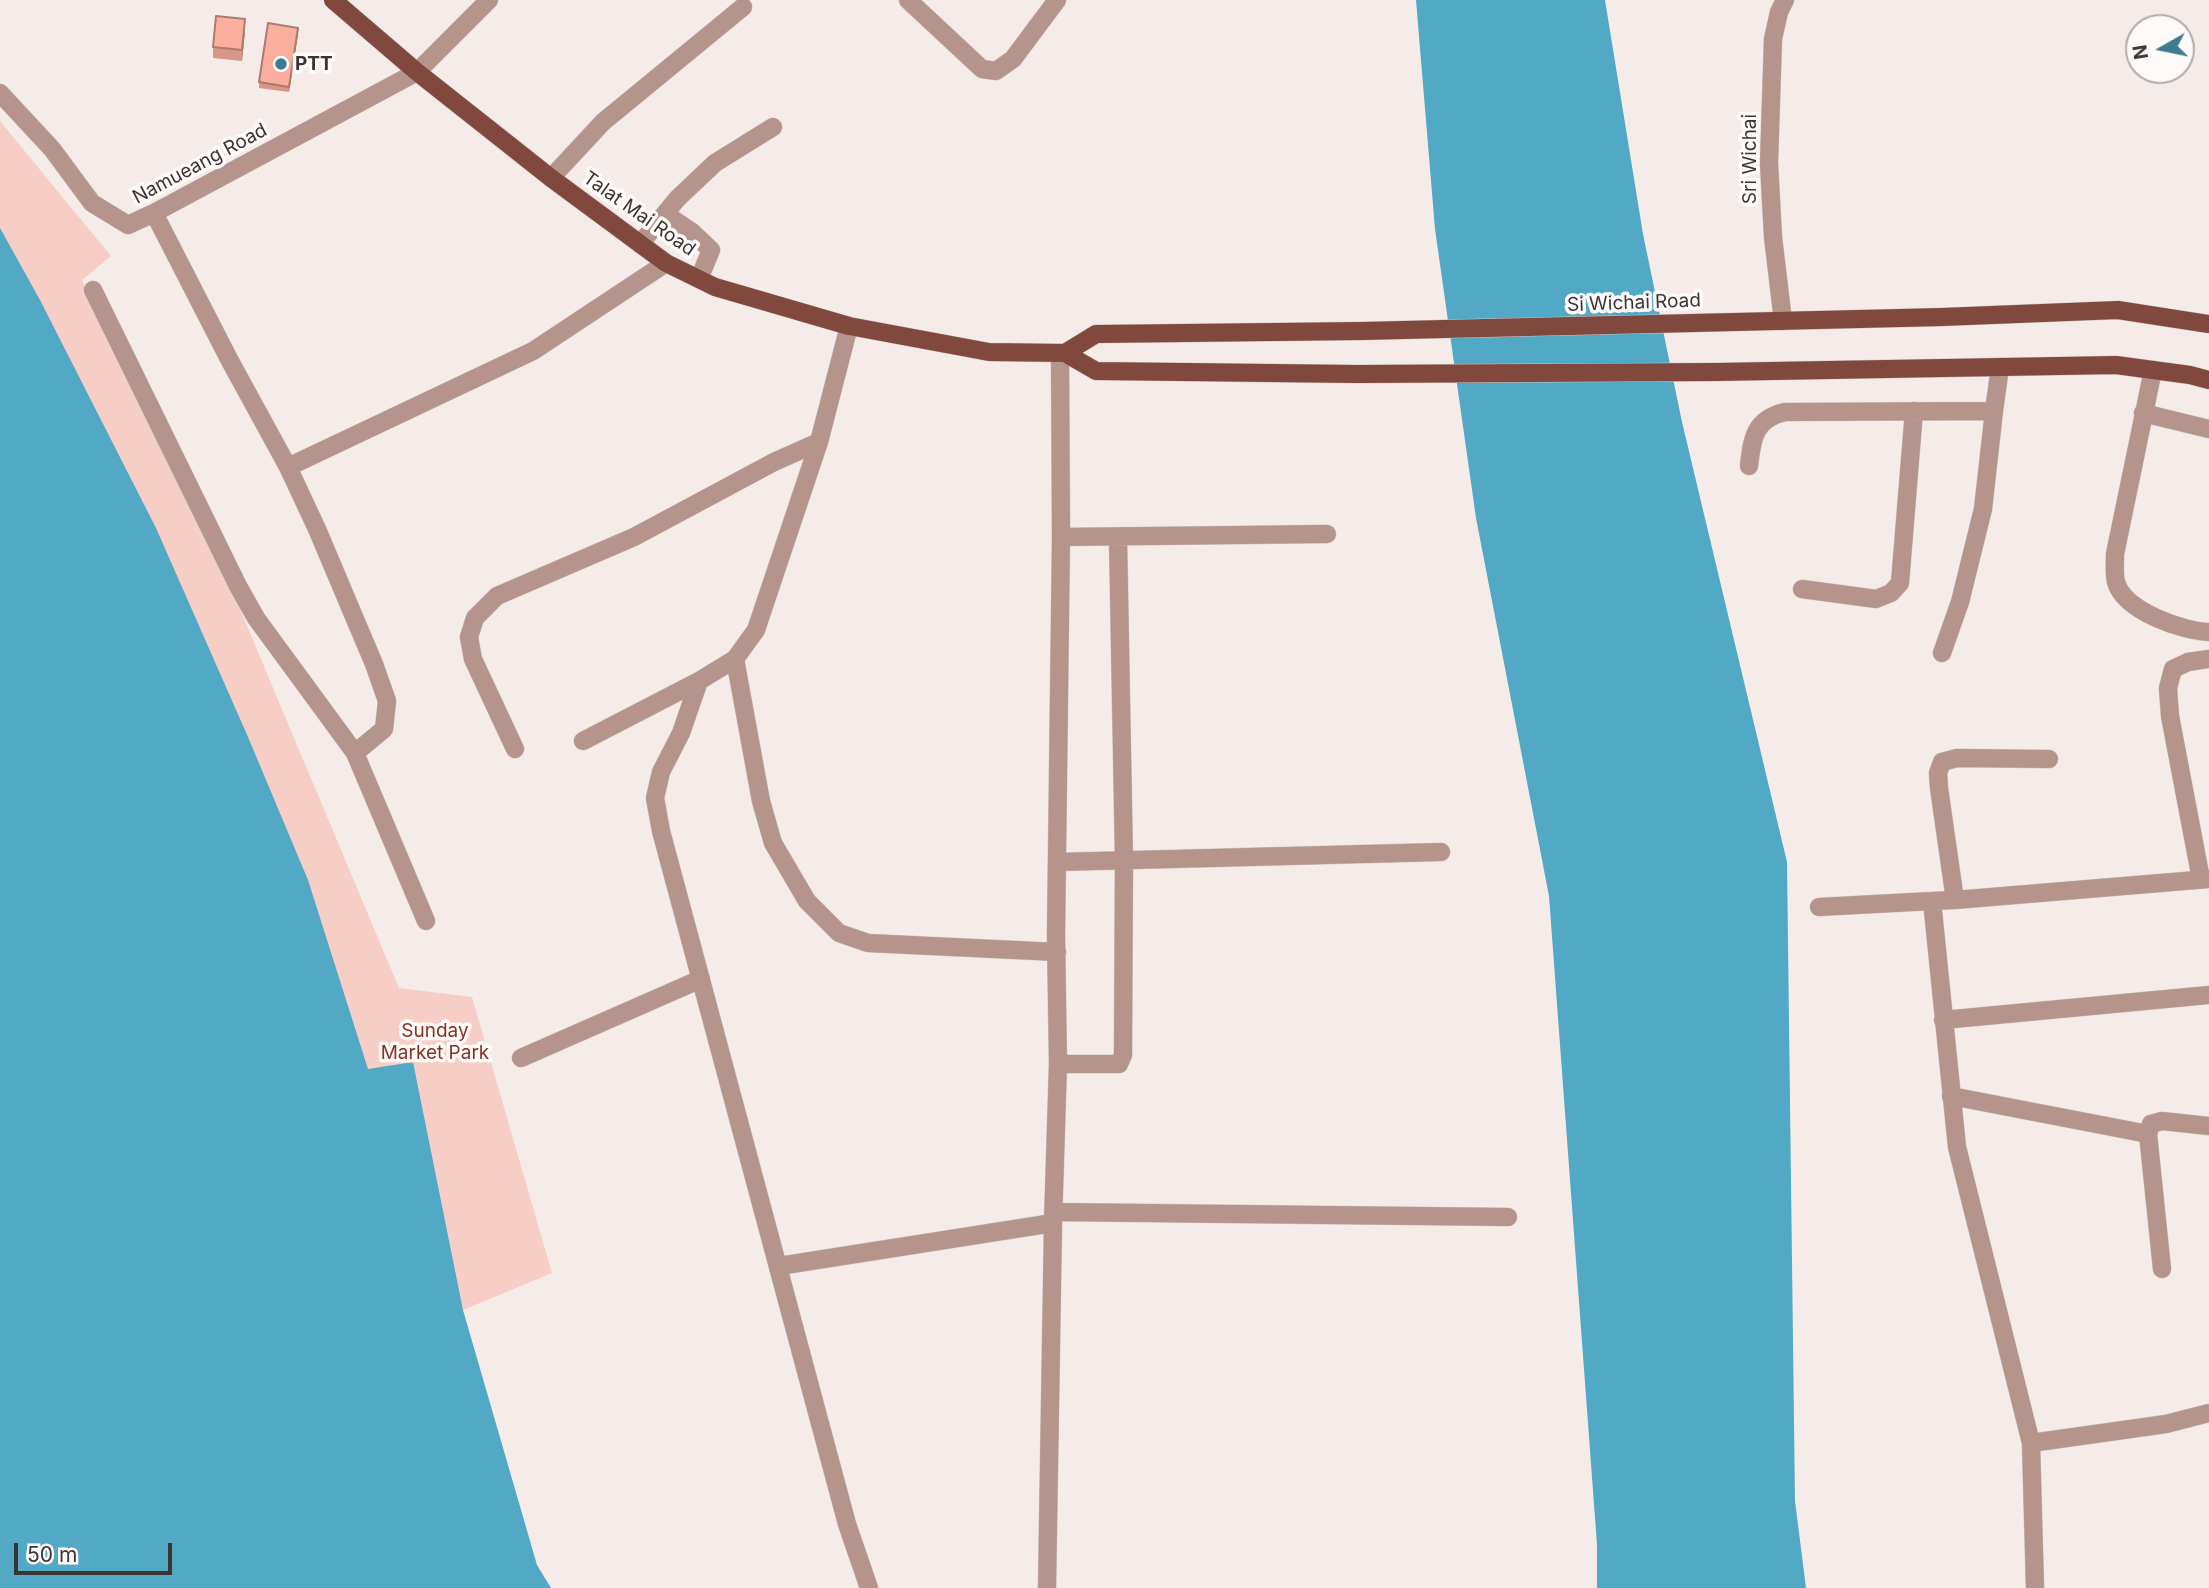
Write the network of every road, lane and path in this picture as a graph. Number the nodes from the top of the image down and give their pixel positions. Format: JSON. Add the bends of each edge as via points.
{"nodes":[{"id":1,"x":333,"y":0,"type":"edge"},
{"id":2,"x":489,"y":0,"type":"edge"},
{"id":3,"x":908,"y":0,"type":"edge"},
{"id":4,"x":1058,"y":0,"type":"edge"},
{"id":5,"x":1785,"y":0,"type":"edge"},
{"id":6,"x":743,"y":8,"type":"dead end"},
{"id":7,"x":417,"y":72,"type":"junction"},
{"id":8,"x":0,"y":93,"type":"edge"},
{"id":9,"x":772,"y":127,"type":"dead end"},
{"id":10,"x":551,"y":178,"type":"junction"},
{"id":11,"x":154,"y":213,"type":"junction"},
{"id":12,"x":665,"y":215,"type":"junction"},
{"id":13,"x":640,"y":244,"type":"junction"},
{"id":14,"x":666,"y":263,"type":"junction"},
{"id":15,"x":699,"y":279,"type":"junction"},
{"id":16,"x":93,"y":290,"type":"dead end"},
{"id":17,"x":1783,"y":321,"type":"junction"},
{"id":18,"x":2209,"y":324,"type":"edge"},
{"id":19,"x":849,"y":326,"type":"junction"},
{"id":20,"x":1062,"y":353,"type":"junction"},
{"id":21,"x":2000,"y":367,"type":"junction"},
{"id":22,"x":2153,"y":370,"type":"junction"},
{"id":23,"x":2209,"y":380,"type":"edge"},
{"id":24,"x":1914,"y":411,"type":"junction"},
{"id":25,"x":1994,"y":411,"type":"junction"},
{"id":26,"x":2143,"y":413,"type":"junction"},
{"id":27,"x":2209,"y":429,"type":"edge"},
{"id":28,"x":819,"y":442,"type":"junction"},
{"id":29,"x":1749,"y":466,"type":"dead end"},
{"id":30,"x":288,"y":467,"type":"junction"},
{"id":31,"x":1327,"y":534,"type":"dead end"},
{"id":32,"x":1061,"y":537,"type":"junction"},
{"id":33,"x":1118,"y":537,"type":"junction"},
{"id":34,"x":1802,"y":589,"type":"dead end"},
{"id":35,"x":2209,"y":632,"type":"edge"},
{"id":36,"x":1942,"y":653,"type":"dead end"},
{"id":37,"x":735,"y":659,"type":"junction"},
{"id":38,"x":2209,"y":659,"type":"edge"},
{"id":39,"x":699,"y":681,"type":"junction"},
{"id":40,"x":583,"y":741,"type":"dead end"},
{"id":41,"x":514,"y":749,"type":"dead end"},
{"id":42,"x":355,"y":753,"type":"junction"},
{"id":43,"x":2049,"y":759,"type":"dead end"},
{"id":44,"x":1441,"y":852,"type":"dead end"},
{"id":45,"x":1124,"y":860,"type":"junction"},
{"id":46,"x":1057,"y":862,"type":"junction"},
{"id":47,"x":2205,"y":879,"type":"edge"},
{"id":48,"x":1932,"y":901,"type":"junction"},
{"id":49,"x":1955,"y":901,"type":"junction"},
{"id":50,"x":1819,"y":907,"type":"dead end"},
{"id":51,"x":426,"y":921,"type":"dead end"},
{"id":52,"x":1057,"y":952,"type":"junction"},
{"id":53,"x":701,"y":979,"type":"junction"},
{"id":54,"x":2209,"y":995,"type":"edge"},
{"id":55,"x":1943,"y":1020,"type":"junction"},
{"id":56,"x":521,"y":1058,"type":"dead end"},
{"id":57,"x":1058,"y":1064,"type":"junction"},
{"id":58,"x":1951,"y":1096,"type":"junction"},
{"id":59,"x":2209,"y":1125,"type":"edge"},
{"id":60,"x":2148,"y":1134,"type":"junction"},
{"id":61,"x":1053,"y":1217,"type":"junction"},
{"id":62,"x":1508,"y":1217,"type":"dead end"},
{"id":63,"x":779,"y":1266,"type":"junction"},
{"id":64,"x":2162,"y":1269,"type":"dead end"},
{"id":65,"x":2209,"y":1413,"type":"edge"},
{"id":66,"x":2031,"y":1443,"type":"junction"},
{"id":67,"x":1047,"y":1567,"type":"junction"},
{"id":68,"x":869,"y":1588,"type":"edge"},
{"id":69,"x":1034,"y":1588,"type":"edge"},
{"id":70,"x":1047,"y":1588,"type":"edge"},
{"id":71,"x":2035,"y":1588,"type":"edge"}],
"edges":[{"from":1,"to":7,"type":"main road","name":"Talat Mai Road"},
{"from":2,"to":7,"type":"street","name":"Namueang Road"},
{"from":3,"to":4,"type":"street","via":[[982,69],[996,71],[1013,59]]},
{"from":5,"to":17,"type":"street","name":"Sri Wichai","via":[[1773,39],[1769,163]]},
{"from":6,"to":10,"type":"street","via":[[603,122]]},
{"from":7,"to":10,"type":"main road","name":"Talat Mai Road"},
{"from":7,"to":11,"type":"street","name":"Namueang Road"},
{"from":8,"to":11,"type":"street","name":"Namueang Road","via":[[52,149],[92,203],[128,225]]},
{"from":9,"to":12,"type":"street","via":[[715,163]]},
{"from":10,"to":13,"type":"main road","name":"Talat Mai Road"},
{"from":11,"to":30,"type":"street"},
{"from":12,"to":13,"type":"street"},
{"from":12,"to":15,"type":"street","via":[[711,250]]},
{"from":13,"to":14,"type":"main road","name":"Talat Mai Road"},
{"from":14,"to":15,"type":"main road","name":"Talat Mai Road"},
{"from":14,"to":30,"type":"street","via":[[533,351]]},
{"from":15,"to":19,"type":"main road","name":"Talat Mai Road"},
{"from":16,"to":42,"type":"street","via":[[256,618]]},
{"from":17,"to":18,"type":"main road","name":"Si Wichai Road","via":[[2118,310]]},
{"from":17,"to":20,"type":"main road","name":"Si Wichai Road","via":[[1096,334]]},
{"from":19,"to":20,"type":"main road","name":"Talat Mai Road","via":[[989,352]]},
{"from":19,"to":28,"type":"street"},
{"from":20,"to":21,"type":"main road","via":[[1096,371],[1357,374]]},
{"from":20,"to":32,"type":"street"},
{"from":21,"to":22,"type":"main road"},
{"from":21,"to":25,"type":"street"},
{"from":22,"to":23,"type":"main road"},
{"from":22,"to":26,"type":"street"},
{"from":24,"to":25,"type":"street"},
{"from":24,"to":29,"type":"street","via":[[1770,415],[1752,441]]},
{"from":24,"to":34,"type":"street","via":[[1900,583],[1876,599]]},
{"from":25,"to":36,"type":"street","via":[[1983,509]]},
{"from":26,"to":27,"type":"street"},
{"from":26,"to":35,"type":"street","via":[[2115,554],[2116,583],[2123,595],[2150,616]]},
{"from":28,"to":37,"type":"street","via":[[756,630]]},
{"from":28,"to":41,"type":"street","via":[[634,537],[497,596],[474,618],[469,638],[473,659]]},
{"from":30,"to":42,"type":"street","via":[[387,701],[384,729]]},
{"from":31,"to":33,"type":"street"},
{"from":32,"to":33,"type":"street"},
{"from":32,"to":46,"type":"street"},
{"from":33,"to":45,"type":"street"},
{"from":37,"to":39,"type":"street"},
{"from":37,"to":52,"type":"street","via":[[773,843],[807,901],[839,933],[869,943]]},
{"from":38,"to":47,"type":"street","via":[[2173,669],[2168,688]]},
{"from":39,"to":40,"type":"street"},
{"from":39,"to":53,"type":"street","via":[[661,772],[655,798]]},
{"from":42,"to":51,"type":"street"},
{"from":43,"to":49,"type":"street","via":[[1957,758],[1942,762],[1939,788]]},
{"from":44,"to":45,"type":"street"},
{"from":45,"to":46,"type":"street"},
{"from":45,"to":57,"type":"street","via":[[1123,1055],[1118,1064]]},
{"from":46,"to":52,"type":"street"},
{"from":47,"to":49,"type":"street"},
{"from":48,"to":49,"type":"street"},
{"from":48,"to":50,"type":"street"},
{"from":48,"to":55,"type":"street"},
{"from":52,"to":57,"type":"street"},
{"from":53,"to":56,"type":"street"},
{"from":53,"to":63,"type":"street"},
{"from":54,"to":55,"type":"street"},
{"from":55,"to":58,"type":"street"},
{"from":57,"to":61,"type":"street"},
{"from":58,"to":60,"type":"street"},
{"from":58,"to":66,"type":"street","via":[[1957,1147]]},
{"from":59,"to":60,"type":"street","via":[[2162,1121],[2151,1124]]},
{"from":60,"to":64,"type":"street"},
{"from":61,"to":62,"type":"street"},
{"from":61,"to":63,"type":"street"},
{"from":61,"to":67,"type":"street"},
{"from":63,"to":68,"type":"street","via":[[847,1524]]},
{"from":65,"to":66,"type":"street","via":[[2166,1424]]},
{"from":66,"to":71,"type":"street"},
{"from":67,"to":69,"type":"street"},
{"from":67,"to":70,"type":"street"}]}
